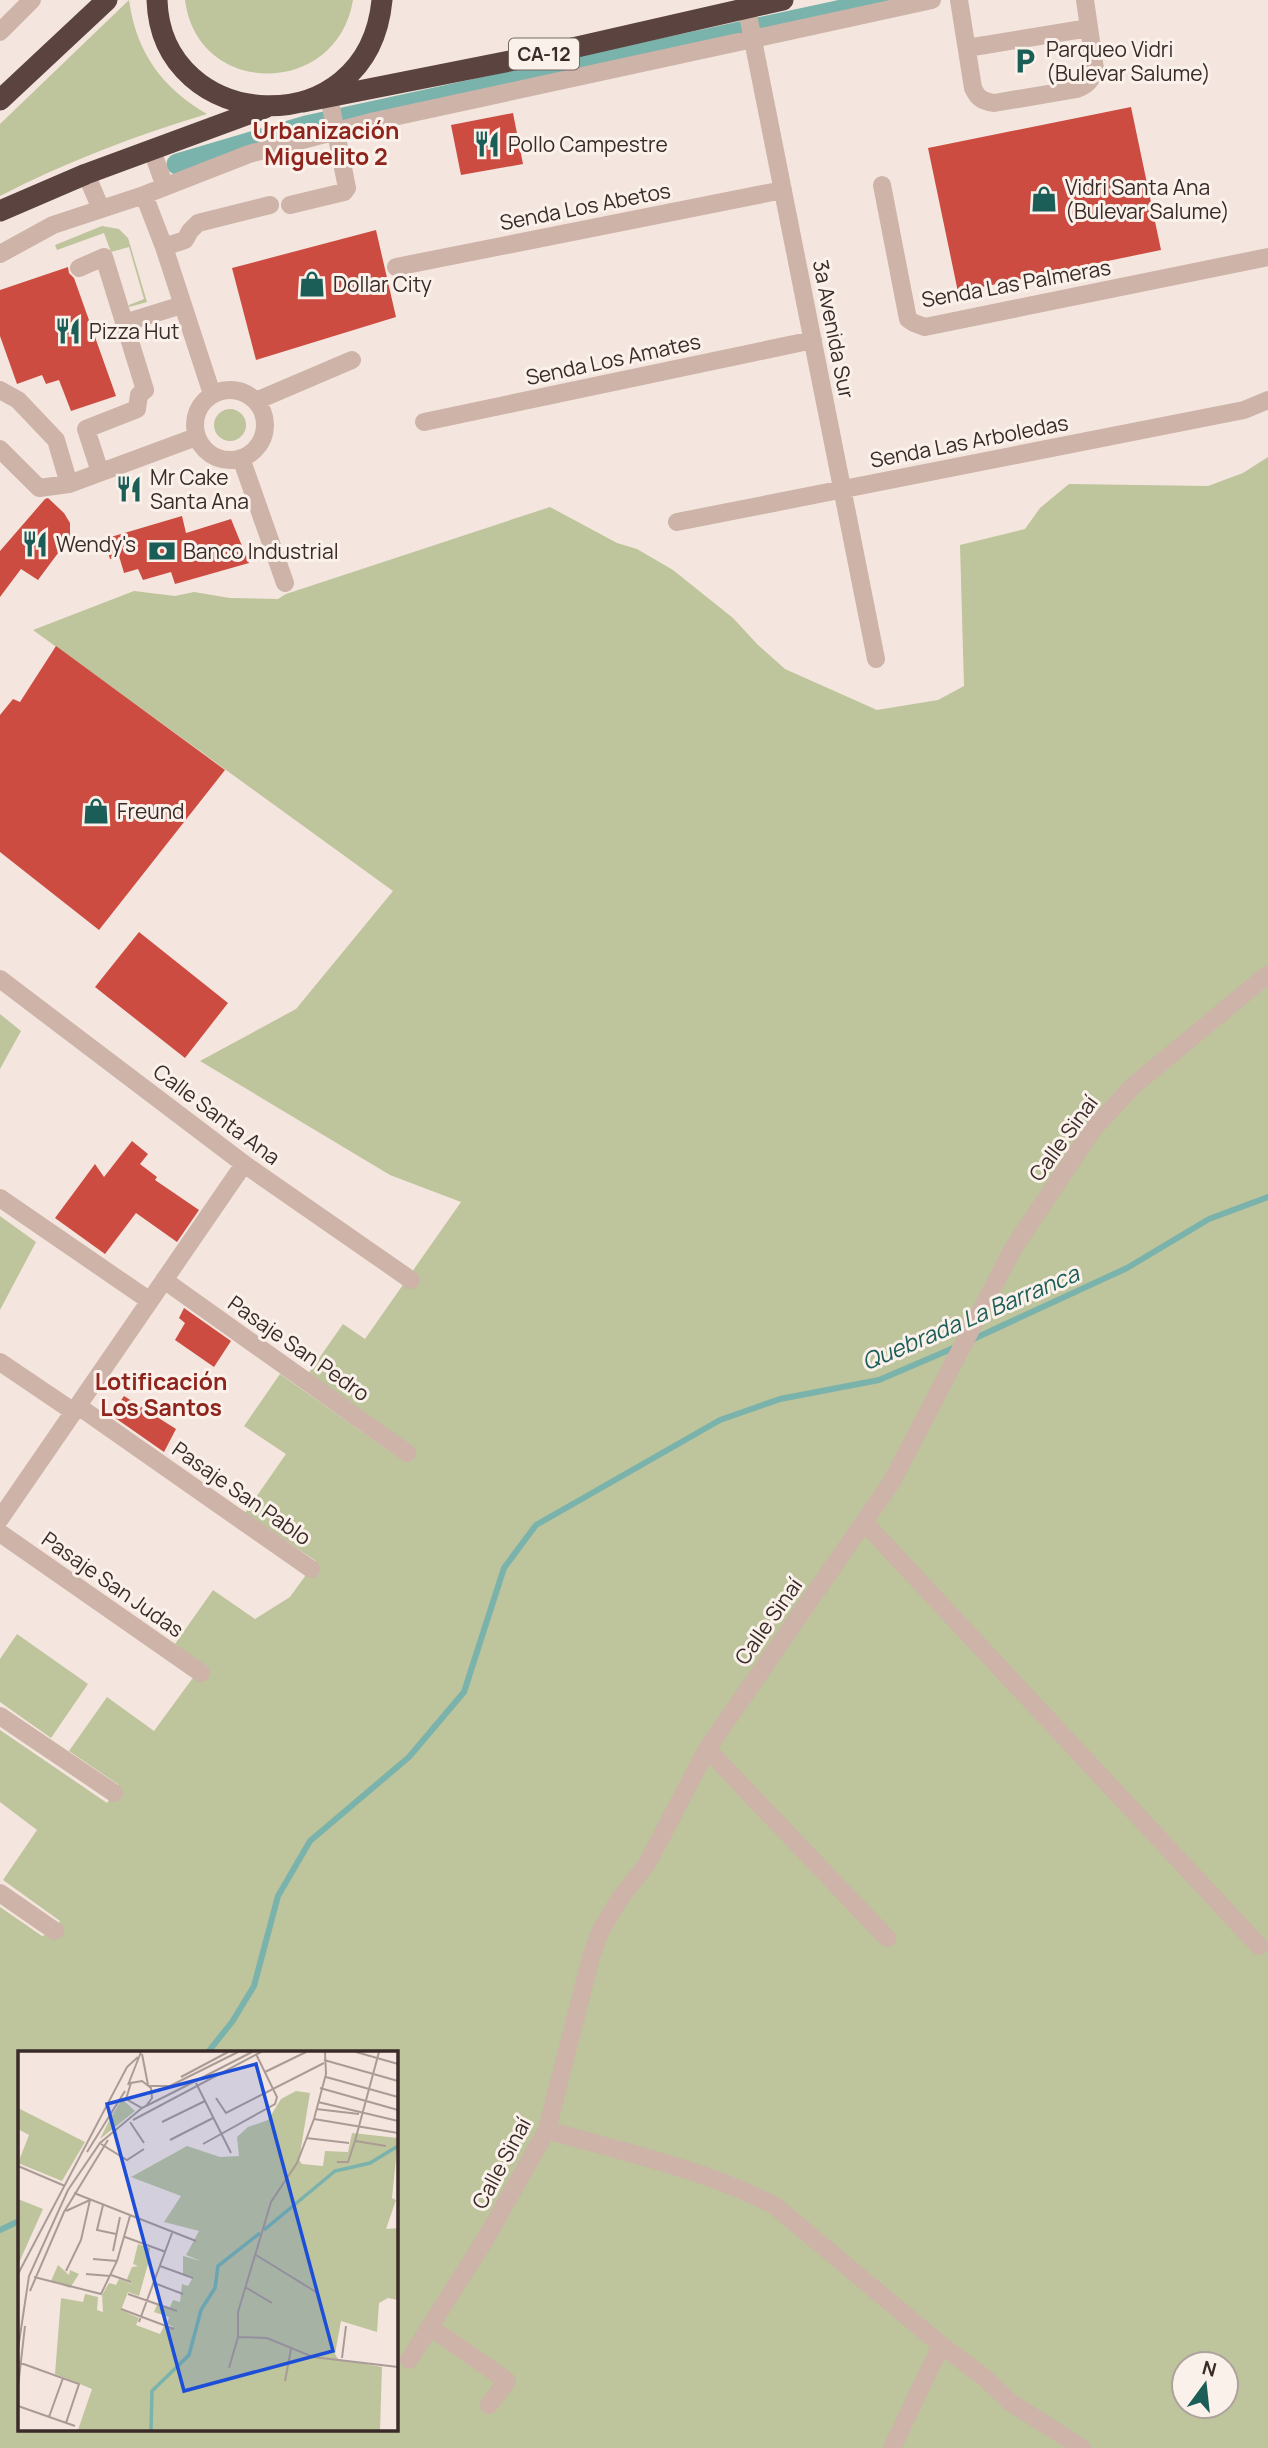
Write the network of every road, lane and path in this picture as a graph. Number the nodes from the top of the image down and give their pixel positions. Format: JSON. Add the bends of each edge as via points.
{"nodes":[{"id":1,"x":32,"y":0,"type":"edge"},
{"id":2,"x":107,"y":0,"type":"edge"},
{"id":3,"x":157,"y":0,"type":"edge"},
{"id":4,"x":382,"y":0,"type":"edge"},
{"id":5,"x":783,"y":0,"type":"edge"},
{"id":6,"x":932,"y":0,"type":"edge"},
{"id":7,"x":959,"y":0,"type":"edge"},
{"id":8,"x":1084,"y":0,"type":"edge"},
{"id":9,"x":746,"y":4,"type":"edge"},
{"id":10,"x":1089,"y":28,"type":"junction"},
{"id":11,"x":0,"y":32,"type":"edge"},
{"id":12,"x":620,"y":38,"type":"junction"},
{"id":13,"x":753,"y":38,"type":"junction"},
{"id":14,"x":967,"y":48,"type":"junction"},
{"id":15,"x":512,"y":60,"type":"junction"},
{"id":16,"x":625,"y":67,"type":"junction"},
{"id":17,"x":518,"y":90,"type":"junction"},
{"id":18,"x":330,"y":97,"type":"junction"},
{"id":19,"x":0,"y":100,"type":"edge"},
{"id":20,"x":303,"y":102,"type":"junction"},
{"id":21,"x":268,"y":107,"type":"junction"},
{"id":22,"x":336,"y":130,"type":"junction"},
{"id":23,"x":152,"y":150,"type":"junction"},
{"id":24,"x":86,"y":174,"type":"junction"},
{"id":25,"x":882,"y":185,"type":"dead end"},
{"id":26,"x":165,"y":187,"type":"junction"},
{"id":27,"x":783,"y":190,"type":"junction"},
{"id":28,"x":144,"y":195,"type":"junction"},
{"id":29,"x":270,"y":205,"type":"dead end"},
{"id":30,"x":290,"y":205,"type":"dead end"},
{"id":31,"x":101,"y":209,"type":"junction"},
{"id":32,"x":0,"y":211,"type":"edge"},
{"id":33,"x":164,"y":247,"type":"junction"},
{"id":34,"x":0,"y":254,"type":"edge"},
{"id":35,"x":1268,"y":257,"type":"edge"},
{"id":36,"x":396,"y":267,"type":"dead end"},
{"id":37,"x":79,"y":268,"type":"dead end"},
{"id":38,"x":182,"y":304,"type":"junction"},
{"id":39,"x":124,"y":323,"type":"junction"},
{"id":40,"x":813,"y":340,"type":"junction"},
{"id":41,"x":352,"y":360,"type":"dead end"},
{"id":42,"x":0,"y":390,"type":"edge"},
{"id":43,"x":212,"y":394,"type":"junction"},
{"id":44,"x":1268,"y":400,"type":"edge"},
{"id":45,"x":256,"y":401,"type":"junction"},
{"id":46,"x":424,"y":422,"type":"dead end"},
{"id":47,"x":196,"y":437,"type":"junction"},
{"id":48,"x":0,"y":449,"type":"edge"},
{"id":49,"x":241,"y":458,"type":"junction"},
{"id":50,"x":100,"y":472,"type":"junction"},
{"id":51,"x":69,"y":484,"type":"junction"},
{"id":52,"x":842,"y":489,"type":"junction"},
{"id":53,"x":677,"y":522,"type":"dead end"},
{"id":54,"x":285,"y":583,"type":"dead end"},
{"id":55,"x":876,"y":659,"type":"dead end"},
{"id":56,"x":1268,"y":974,"type":"edge"},
{"id":57,"x":0,"y":979,"type":"edge"},
{"id":58,"x":244,"y":1164,"type":"junction"},
{"id":59,"x":0,"y":1198,"type":"edge"},
{"id":60,"x":164,"y":1280,"type":"junction"},
{"id":61,"x":411,"y":1280,"type":"dead end"},
{"id":62,"x":150,"y":1301,"type":"junction"},
{"id":63,"x":0,"y":1362,"type":"edge"},
{"id":64,"x":76,"y":1409,"type":"junction"},
{"id":65,"x":407,"y":1453,"type":"dead end"},
{"id":66,"x":0,"y":1519,"type":"edge"},
{"id":67,"x":864,"y":1523,"type":"junction"},
{"id":68,"x":0,"y":1533,"type":"edge"},
{"id":69,"x":311,"y":1569,"type":"dead end"},
{"id":70,"x":201,"y":1674,"type":"dead end"},
{"id":71,"x":0,"y":1716,"type":"edge"},
{"id":72,"x":707,"y":1749,"type":"junction"},
{"id":73,"x":114,"y":1793,"type":"dead end"},
{"id":74,"x":0,"y":1893,"type":"edge"},
{"id":75,"x":55,"y":1931,"type":"dead end"},
{"id":76,"x":887,"y":1938,"type":"dead end"},
{"id":77,"x":1259,"y":1946,"type":"dead end"},
{"id":78,"x":547,"y":2130,"type":"junction"},
{"id":79,"x":430,"y":2327,"type":"junction"},
{"id":80,"x":941,"y":2345,"type":"junction"},
{"id":81,"x":409,"y":2360,"type":"dead end"},
{"id":82,"x":489,"y":2405,"type":"dead end"},
{"id":83,"x":892,"y":2448,"type":"edge"},
{"id":84,"x":1082,"y":2448,"type":"edge"}],
"edges":[{"from":1,"to":11,"type":"street"},
{"from":2,"to":19,"type":"highway"},
{"from":3,"to":21,"type":"highway","via":[[166,40],[186,70],[215,93]]},
{"from":4,"to":20,"type":"highway","via":[[375,34],[359,64],[334,87]]},
{"from":5,"to":9,"type":"highway","number":"CA-12"},
{"from":6,"to":13,"type":"street"},
{"from":7,"to":14,"type":"street"},
{"from":8,"to":10,"type":"street"},
{"from":9,"to":12,"type":"highway","number":"CA-12"},
{"from":9,"to":13,"type":"street","name":"3a Avenida Sur"},
{"from":10,"to":14,"type":"street"},
{"from":10,"to":14,"type":"street","via":[[1095,69],[1086,85],[994,103],[977,97]]},
{"from":12,"to":15,"type":"highway","number":"CA-12"},
{"from":12,"to":16,"type":"street"},
{"from":13,"to":16,"type":"street"},
{"from":13,"to":27,"type":"street","name":"3a Avenida Sur"},
{"from":15,"to":17,"type":"street"},
{"from":15,"to":18,"type":"highway","number":"CA-12"},
{"from":16,"to":17,"type":"street"},
{"from":17,"to":22,"type":"street"},
{"from":18,"to":20,"type":"highway","number":"CA-12"},
{"from":18,"to":22,"type":"street"},
{"from":20,"to":21,"type":"highway"},
{"from":21,"to":23,"type":"highway"},
{"from":22,"to":26,"type":"street","via":[[249,154]]},
{"from":22,"to":30,"type":"street","via":[[346,190]]},
{"from":23,"to":24,"type":"highway"},
{"from":23,"to":26,"type":"street"},
{"from":24,"to":31,"type":"street"},
{"from":24,"to":32,"type":"highway"},
{"from":25,"to":35,"type":"street","name":"Senda Las Palmeras","via":[[908,318],[925,327]]},
{"from":26,"to":28,"type":"street"},
{"from":27,"to":36,"type":"street","name":"Senda Los Abetos"},
{"from":27,"to":40,"type":"street","name":"3a Avenida Sur"},
{"from":28,"to":31,"type":"street"},
{"from":28,"to":33,"type":"street"},
{"from":29,"to":33,"type":"street","via":[[198,223],[185,240]]},
{"from":31,"to":34,"type":"street","via":[[52,225]]},
{"from":33,"to":38,"type":"street"},
{"from":37,"to":39,"type":"street","via":[[104,257]]},
{"from":38,"to":39,"type":"street"},
{"from":38,"to":43,"type":"street"},
{"from":39,"to":50,"type":"street","via":[[145,390],[139,395],[137,409],[86,429]]},
{"from":40,"to":46,"type":"street","name":"Senda Los Amates"},
{"from":40,"to":52,"type":"street","name":"3a Avenida Sur"},
{"from":41,"to":45,"type":"street"},
{"from":42,"to":51,"type":"street","via":[[18,400],[56,440]]},
{"from":43,"to":45,"type":"street","via":[[235,390]]},
{"from":43,"to":47,"type":"street","via":[[198,410]]},
{"from":44,"to":52,"type":"street","name":"Senda Las Arboledas","via":[[1244,410]]},
{"from":45,"to":49,"type":"street","via":[[265,422],[264,434]]},
{"from":47,"to":49,"type":"street","via":[[217,458]]},
{"from":47,"to":50,"type":"street"},
{"from":48,"to":51,"type":"street","via":[[39,488]]},
{"from":49,"to":54,"type":"street"},
{"from":50,"to":51,"type":"street"},
{"from":52,"to":53,"type":"street","name":"Senda Las Arboledas"},
{"from":52,"to":55,"type":"street","name":"3a Avenida Sur"},
{"from":56,"to":67,"type":"street","name":"Calle Sinaí","via":[[1133,1086],[1093,1129],[1014,1247],[891,1483]]},
{"from":57,"to":58,"type":"street","name":"Calle Santa Ana"},
{"from":58,"to":60,"type":"street"},
{"from":58,"to":61,"type":"street","name":"Calle Santa Ana"},
{"from":59,"to":62,"type":"street"},
{"from":60,"to":62,"type":"street"},
{"from":60,"to":65,"type":"street","name":"Pasaje San Pedro"},
{"from":62,"to":64,"type":"street"},
{"from":63,"to":64,"type":"street","name":"Pasaje San Pablo"},
{"from":64,"to":66,"type":"street"},
{"from":64,"to":69,"type":"street","name":"Pasaje San Pablo"},
{"from":67,"to":72,"type":"street","name":"Calle Sinaí"},
{"from":67,"to":77,"type":"street"},
{"from":68,"to":70,"type":"street","name":"Pasaje San Judas"},
{"from":71,"to":73,"type":"street"},
{"from":72,"to":76,"type":"street"},
{"from":72,"to":78,"type":"street","name":"Calle Sinaí","via":[[647,1864],[600,1932]]},
{"from":74,"to":75,"type":"street"},
{"from":78,"to":79,"type":"street","name":"Calle Sinaí"},
{"from":78,"to":80,"type":"street","via":[[699,2174],[775,2206]]},
{"from":79,"to":81,"type":"street","name":"Calle Sinaí"},
{"from":79,"to":82,"type":"street","via":[[507,2381]]},
{"from":80,"to":83,"type":"street"},
{"from":80,"to":84,"type":"street","via":[[1010,2402]]}]}
